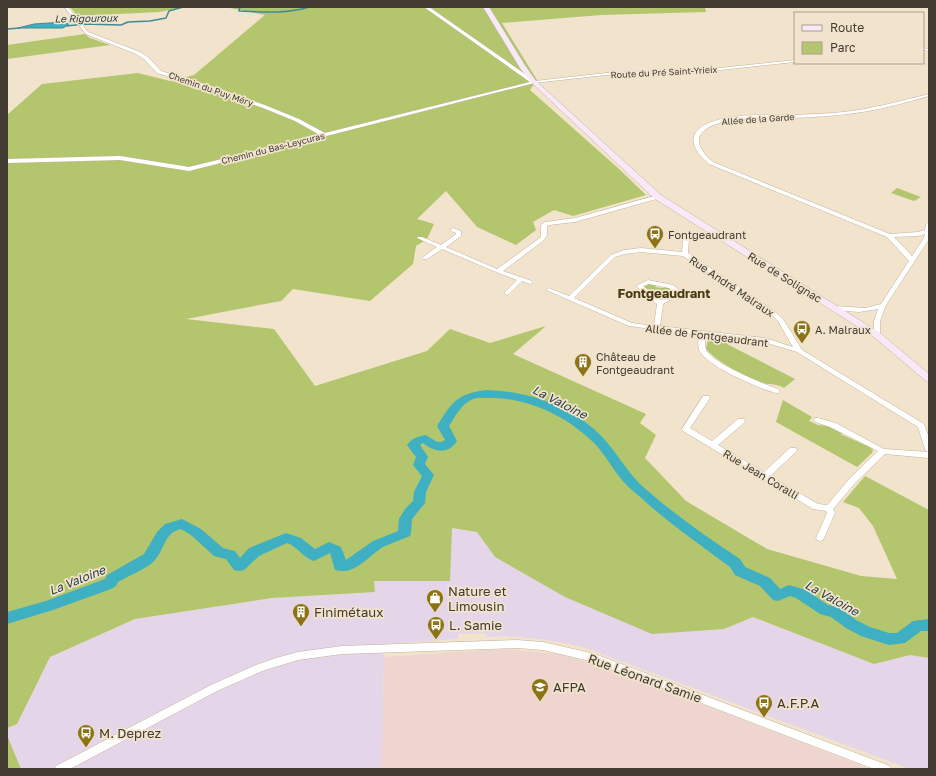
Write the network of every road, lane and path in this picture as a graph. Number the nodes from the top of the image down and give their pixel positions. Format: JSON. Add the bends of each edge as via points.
{"nodes":[{"id":1,"x":66,"y":7,"type":"edge"},
{"id":2,"x":426,"y":7,"type":"edge"},
{"id":3,"x":486,"y":7,"type":"edge"},
{"id":4,"x":794,"y":62,"type":"edge"},
{"id":5,"x":534,"y":82,"type":"junction"},
{"id":6,"x":929,"y":95,"type":"edge"},
{"id":7,"x":324,"y":135,"type":"junction"},
{"id":8,"x":7,"y":161,"type":"edge"},
{"id":9,"x":658,"y":197,"type":"junction"},
{"id":10,"x":929,"y":227,"type":"edge"},
{"id":11,"x":453,"y":230,"type":"dead end"},
{"id":12,"x":673,"y":232,"type":"dead end"},
{"id":13,"x":889,"y":236,"type":"junction"},
{"id":14,"x":420,"y":238,"type":"dead end"},
{"id":15,"x":442,"y":247,"type":"junction"},
{"id":16,"x":685,"y":254,"type":"junction"},
{"id":17,"x":425,"y":258,"type":"dead end"},
{"id":18,"x":912,"y":260,"type":"junction"},
{"id":19,"x":498,"y":271,"type":"junction"},
{"id":20,"x":521,"y":279,"type":"junction"},
{"id":21,"x":530,"y":282,"type":"dead end"},
{"id":22,"x":549,"y":290,"type":"dead end"},
{"id":23,"x":507,"y":293,"type":"dead end"},
{"id":24,"x":570,"y":299,"type":"junction"},
{"id":25,"x":660,"y":303,"type":"junction"},
{"id":26,"x":883,"y":305,"type":"junction"},
{"id":27,"x":835,"y":308,"type":"junction"},
{"id":28,"x":657,"y":328,"type":"junction"},
{"id":29,"x":702,"y":333,"type":"junction"},
{"id":30,"x":877,"y":335,"type":"junction"},
{"id":31,"x":799,"y":351,"type":"junction"},
{"id":32,"x":929,"y":379,"type":"edge"},
{"id":33,"x":776,"y":391,"type":"dead end"},
{"id":34,"x":706,"y":398,"type":"dead end"},
{"id":35,"x":818,"y":420,"type":"dead end"},
{"id":36,"x":741,"y":421,"type":"dead end"},
{"id":37,"x":925,"y":425,"type":"edge"},
{"id":38,"x":713,"y":445,"type":"junction"},
{"id":39,"x":929,"y":449,"type":"edge"},
{"id":40,"x":793,"y":450,"type":"dead end"},
{"id":41,"x":883,"y":451,"type":"junction"},
{"id":42,"x":929,"y":455,"type":"edge"},
{"id":43,"x":765,"y":476,"type":"junction"},
{"id":44,"x":829,"y":508,"type":"junction"},
{"id":45,"x":820,"y":538,"type":"dead end"},
{"id":46,"x":60,"y":769,"type":"edge"},
{"id":47,"x":886,"y":769,"type":"edge"}],
"edges":[{"from":1,"to":7,"type":"street","name":"Chemin du Puy Méry","via":[[92,36],[142,56],[159,72],[258,105],[297,120]]},
{"from":2,"to":5,"type":"street"},
{"from":3,"to":5,"type":"street","name":"Rue de Solignac"},
{"from":4,"to":5,"type":"street","name":"Route du Pré Saint-Yrieix","via":[[720,69],[606,74]]},
{"from":5,"to":7,"type":"street","name":"Chemin du Bas-Leycuras"},
{"from":5,"to":9,"type":"street","name":"Rue de Solignac"},
{"from":6,"to":13,"type":"street","name":"Allée de la Garde","via":[[856,112],[718,121],[704,128],[696,138],[696,147],[711,163]]},
{"from":7,"to":8,"type":"street","name":"Chemin du Bas-Leycuras","via":[[189,169],[120,158]]},
{"from":9,"to":19,"type":"street","via":[[575,220],[550,222],[544,225],[542,239]]},
{"from":9,"to":27,"type":"street","name":"Rue de Solignac"},
{"from":10,"to":13,"type":"street","name":"Allée de la Garde","via":[[918,234]]},
{"from":10,"to":18,"type":"street","name":"Allée de la Garde","via":[[927,238]]},
{"from":11,"to":15,"type":"street","via":[[459,232],[459,235]]},
{"from":12,"to":16,"type":"street","via":[[686,240]]},
{"from":13,"to":18,"type":"street","name":"Allée de la Garde"},
{"from":14,"to":15,"type":"street"},
{"from":15,"to":17,"type":"street"},
{"from":15,"to":19,"type":"street"},
{"from":16,"to":24,"type":"street","name":"Rue André Malraux","via":[[641,250],[617,254]]},
{"from":16,"to":31,"type":"street","name":"Rue André Malraux","via":[[772,312],[780,320]]},
{"from":18,"to":26,"type":"street","name":"Allée de la Garde"},
{"from":19,"to":20,"type":"street"},
{"from":20,"to":21,"type":"street"},
{"from":20,"to":23,"type":"street"},
{"from":22,"to":24,"type":"street","name":"Allée de Fontgeaudrant"},
{"from":24,"to":28,"type":"street","name":"Allée de Fontgeaudrant","via":[[631,325]]},
{"from":25,"to":25,"type":"street","via":[[641,289],[639,286],[648,282],[671,286],[680,292]]},
{"from":25,"to":28,"type":"street"},
{"from":26,"to":27,"type":"street","via":[[864,310]]},
{"from":26,"to":30,"type":"street","name":"Allée de la Garde","via":[[877,321]]},
{"from":27,"to":30,"type":"street","name":"Rue de Solignac"},
{"from":28,"to":29,"type":"street","name":"Allée de Fontgeaudrant"},
{"from":29,"to":31,"type":"street","name":"Allée de Fontgeaudrant","via":[[765,340]]},
{"from":29,"to":33,"type":"street","via":[[702,348],[709,358],[763,387]]},
{"from":30,"to":32,"type":"street","name":"Rue de Solignac"},
{"from":31,"to":37,"type":"street","name":"Allée de Fontgeaudrant"},
{"from":34,"to":38,"type":"street","name":"Rue Jean Coralli","via":[[686,429]]},
{"from":35,"to":41,"type":"street"},
{"from":36,"to":38,"type":"street"},
{"from":37,"to":39,"type":"street","name":"Allée de Fontgeaudrant"},
{"from":38,"to":43,"type":"street","name":"Rue Jean Coralli"},
{"from":40,"to":43,"type":"street"},
{"from":41,"to":42,"type":"street"},
{"from":41,"to":44,"type":"street","via":[[860,472]]},
{"from":43,"to":44,"type":"street","name":"Rue Jean Coralli","via":[[816,507]]},
{"from":44,"to":45,"type":"street","via":[[831,513]]},
{"from":46,"to":47,"type":"street","name":"Rue Léonard Samie","via":[[214,688],[276,662],[342,650],[517,644],[543,646],[595,658]]}]}
